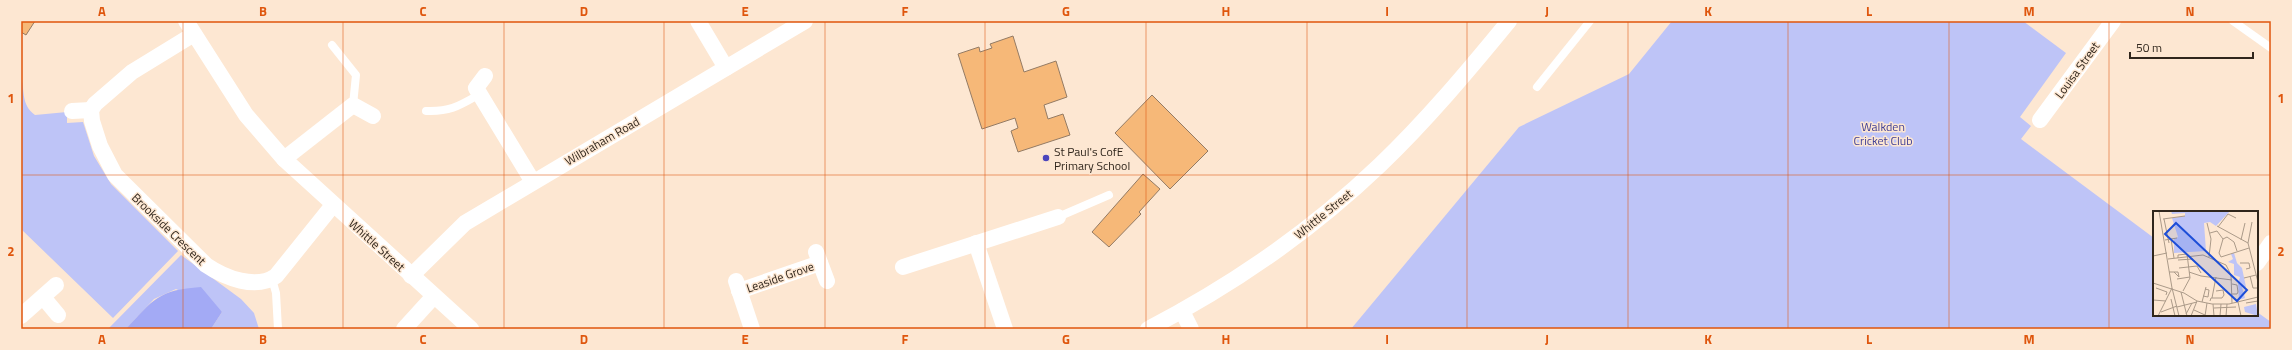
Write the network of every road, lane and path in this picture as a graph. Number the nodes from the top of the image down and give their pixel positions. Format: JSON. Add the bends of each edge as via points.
{"nodes":[{"id":1,"x":698,"y":21,"type":"edge"},
{"id":2,"x":805,"y":21,"type":"edge"},
{"id":3,"x":1509,"y":21,"type":"edge"},
{"id":4,"x":1590,"y":21,"type":"edge"},
{"id":5,"x":2113,"y":21,"type":"edge"},
{"id":6,"x":2233,"y":21,"type":"edge"},
{"id":7,"x":190,"y":28,"type":"edge"},
{"id":8,"x":332,"y":45,"type":"dead end"},
{"id":9,"x":2271,"y":48,"type":"edge"},
{"id":10,"x":726,"y":68,"type":"junction"},
{"id":11,"x":485,"y":76,"type":"dead end"},
{"id":12,"x":1538,"y":86,"type":"dead end"},
{"id":13,"x":480,"y":94,"type":"junction"},
{"id":14,"x":353,"y":105,"type":"junction"},
{"id":15,"x":91,"y":110,"type":"junction"},
{"id":16,"x":72,"y":111,"type":"dead end"},
{"id":17,"x":426,"y":111,"type":"dead end"},
{"id":18,"x":373,"y":116,"type":"dead end"},
{"id":19,"x":2040,"y":120,"type":"dead end"},
{"id":20,"x":284,"y":159,"type":"junction"},
{"id":21,"x":533,"y":182,"type":"junction"},
{"id":22,"x":1109,"y":195,"type":"dead end"},
{"id":23,"x":333,"y":205,"type":"junction"},
{"id":24,"x":1058,"y":217,"type":"joint"},
{"id":25,"x":976,"y":243,"type":"junction"},
{"id":26,"x":2271,"y":243,"type":"edge"},
{"id":27,"x":2258,"y":262,"type":"edge"},
{"id":28,"x":903,"y":267,"type":"dead end"},
{"id":29,"x":411,"y":276,"type":"junction"},
{"id":30,"x":272,"y":278,"type":"junction"},
{"id":31,"x":827,"y":281,"type":"dead end"},
{"id":32,"x":56,"y":285,"type":"dead end"},
{"id":33,"x":434,"y":296,"type":"junction"},
{"id":34,"x":43,"y":297,"type":"junction"},
{"id":35,"x":1182,"y":311,"type":"junction"},
{"id":36,"x":58,"y":315,"type":"dead end"},
{"id":37,"x":21,"y":316,"type":"edge"},
{"id":38,"x":278,"y":329,"type":"edge"},
{"id":39,"x":404,"y":329,"type":"edge"},
{"id":40,"x":471,"y":329,"type":"edge"},
{"id":41,"x":752,"y":329,"type":"edge"},
{"id":42,"x":1005,"y":329,"type":"edge"},
{"id":43,"x":1148,"y":329,"type":"edge"},
{"id":44,"x":1191,"y":329,"type":"edge"}],
"edges":[{"from":1,"to":10,"type":"street"},
{"from":2,"to":10,"type":"street","name":"Wilbraham Road"},
{"from":3,"to":35,"type":"street","name":"Whittle Street","via":[[1411,133],[1352,191],[1261,263]]},
{"from":4,"to":12,"type":"lane"},
{"from":5,"to":19,"type":"street","name":"Louisa Street"},
{"from":6,"to":9,"type":"lane"},
{"from":7,"to":15,"type":"street","via":[[132,72]]},
{"from":7,"to":20,"type":"street","name":"Whittle Street","via":[[246,115]]},
{"from":8,"to":14,"type":"lane","via":[[356,76]]},
{"from":10,"to":21,"type":"street","name":"Wilbraham Road"},
{"from":11,"to":13,"type":"street","via":[[476,88]]},
{"from":13,"to":17,"type":"lane","via":[[444,112]]},
{"from":13,"to":21,"type":"street"},
{"from":14,"to":18,"type":"street"},
{"from":14,"to":20,"type":"street"},
{"from":15,"to":16,"type":"street"},
{"from":15,"to":30,"type":"street","name":"Brookside Crescent","via":[[100,146],[115,175],[198,258],[216,272],[228,277],[260,282]]},
{"from":20,"to":23,"type":"street","name":"Whittle Street"},
{"from":21,"to":29,"type":"street","name":"Wilbraham Road","via":[[465,223]]},
{"from":22,"to":24,"type":"lane"},
{"from":23,"to":29,"type":"street","name":"Whittle Street"},
{"from":23,"to":30,"type":"street"},
{"from":24,"to":25,"type":"street"},
{"from":25,"to":28,"type":"street"},
{"from":25,"to":42,"type":"street"},
{"from":26,"to":27,"type":"street"},
{"from":29,"to":33,"type":"street","name":"Whittle Street"},
{"from":30,"to":38,"type":"lane","via":[[276,293]]},
{"from":31,"to":41,"type":"street","name":"Leaside Grove","via":[[818,258],[737,286]]},
{"from":32,"to":34,"type":"street"},
{"from":33,"to":39,"type":"street"},
{"from":33,"to":40,"type":"street","name":"Whittle Street"},
{"from":34,"to":36,"type":"street"},
{"from":34,"to":37,"type":"street"},
{"from":35,"to":43,"type":"street","name":"Whittle Street"},
{"from":35,"to":44,"type":"street"}]}
